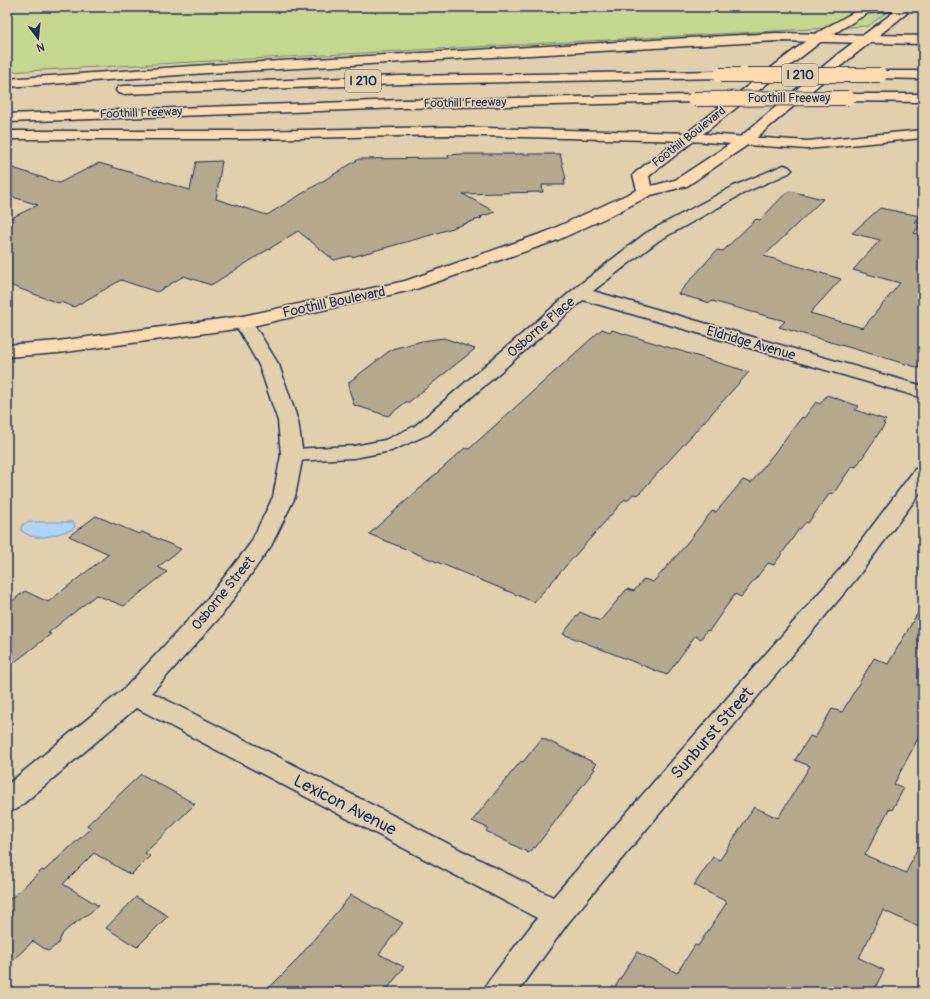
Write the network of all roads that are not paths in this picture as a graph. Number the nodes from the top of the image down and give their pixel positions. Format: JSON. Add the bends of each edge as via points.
{"nodes":[{"id":1,"x":895,"y":7,"type":"edge"},
{"id":2,"x":819,"y":37,"type":"junction"},
{"id":3,"x":869,"y":38,"type":"junction"},
{"id":4,"x":923,"y":40,"type":"edge"},
{"id":5,"x":923,"y":75,"type":"edge"},
{"id":6,"x":7,"y":83,"type":"edge"},
{"id":7,"x":112,"y":90,"type":"dead end"},
{"id":8,"x":82,"y":91,"type":"dead end"},
{"id":9,"x":7,"y":94,"type":"edge"},
{"id":10,"x":923,"y":98,"type":"edge"},
{"id":11,"x":7,"y":118,"type":"edge"},
{"id":12,"x":923,"y":134,"type":"edge"},
{"id":13,"x":7,"y":135,"type":"edge"},
{"id":14,"x":690,"y":136,"type":"junction"},
{"id":15,"x":744,"y":141,"type":"junction"},
{"id":16,"x":784,"y":170,"type":"dead end"},
{"id":17,"x":645,"y":192,"type":"junction"},
{"id":18,"x":580,"y":294,"type":"junction"},
{"id":19,"x":243,"y":322,"type":"junction"},
{"id":20,"x":7,"y":351,"type":"edge"},
{"id":21,"x":923,"y":392,"type":"edge"},
{"id":22,"x":292,"y":455,"type":"junction"},
{"id":23,"x":923,"y":474,"type":"edge"},
{"id":24,"x":134,"y":695,"type":"junction"},
{"id":25,"x":7,"y":801,"type":"edge"},
{"id":26,"x":556,"y":914,"type":"junction"},
{"id":27,"x":499,"y":992,"type":"edge"}],
"edges":[{"from":1,"to":2,"type":"main road","name":"Foothill Boulevard","via":[[865,10]]},
{"from":1,"to":3,"type":"main road","name":"Foothill Boulevard","via":[[901,13]]},
{"from":2,"to":3,"type":"main road"},
{"from":2,"to":6,"type":"main road","via":[[777,37]]},
{"from":2,"to":14,"type":"main road","name":"Foothill Boulevard"},
{"from":3,"to":4,"type":"main road"},
{"from":3,"to":15,"type":"main road","name":"Foothill Boulevard"},
{"from":5,"to":7,"type":"main road","name":"Foothill Freeway","number":"I 210","bridge":true,"via":[[401,80]]},
{"from":8,"to":9,"type":"main road"},
{"from":10,"to":11,"type":"main road","name":"Foothill Freeway","number":"I 210","bridge":true,"via":[[388,105]]},
{"from":12,"to":15,"type":"main road","via":[[807,145]]},
{"from":13,"to":14,"type":"main road","via":[[246,135],[447,131]]},
{"from":14,"to":15,"type":"main road"},
{"from":14,"to":17,"type":"main road","name":"Foothill Boulevard","via":[[641,175]]},
{"from":15,"to":17,"type":"main road","name":"Foothill Boulevard","via":[[681,183]]},
{"from":16,"to":18,"type":"street","name":"Osborne Place","via":[[740,189],[652,237]]},
{"from":17,"to":19,"type":"main road","name":"Foothill Boulevard","via":[[552,236],[410,285]]},
{"from":18,"to":21,"type":"street","name":"Eldridge Avenue"},
{"from":18,"to":22,"type":"street","name":"Osborne Place","via":[[422,430],[391,445],[354,452]]},
{"from":19,"to":20,"type":"main road","name":"Foothill Boulevard","via":[[58,347]]},
{"from":19,"to":22,"type":"street","name":"Osborne Street","via":[[269,365],[288,421]]},
{"from":22,"to":24,"type":"street","name":"Osborne Street","via":[[284,497],[260,546],[213,610]]},
{"from":23,"to":26,"type":"street","name":"Sunburst Street","via":[[848,574]]},
{"from":24,"to":25,"type":"street","name":"Osborne Street"},
{"from":24,"to":26,"type":"street","name":"Lexicon Avenue"},
{"from":26,"to":27,"type":"street","name":"Sunburst Street"}]}
